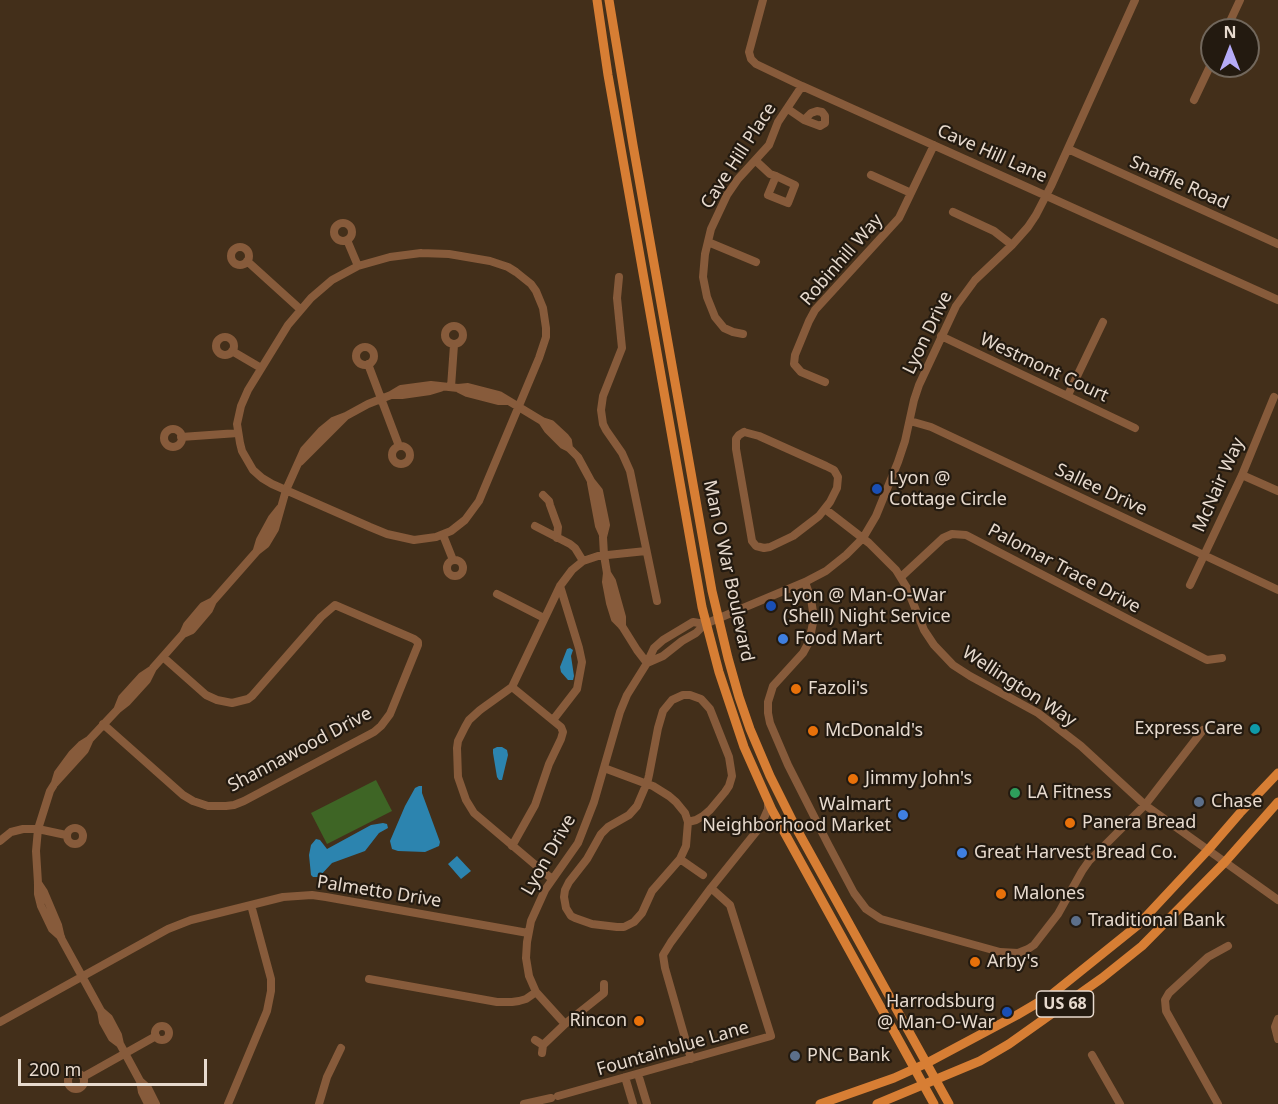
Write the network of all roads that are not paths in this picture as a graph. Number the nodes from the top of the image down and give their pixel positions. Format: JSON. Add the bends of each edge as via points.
{"nodes":[{"id":1,"x":597,"y":0,"type":"edge"},
{"id":2,"x":609,"y":0,"type":"edge"},
{"id":3,"x":763,"y":0,"type":"edge"},
{"id":4,"x":1135,"y":0,"type":"edge"},
{"id":5,"x":1240,"y":0,"type":"edge"},
{"id":6,"x":1232,"y":18,"type":"edge"},
{"id":7,"x":1204,"y":78,"type":"edge"},
{"id":8,"x":802,"y":86,"type":"junction"},
{"id":9,"x":1194,"y":100,"type":"dead end"},
{"id":10,"x":788,"y":109,"type":"junction"},
{"id":11,"x":804,"y":120,"type":"dead end"},
{"id":12,"x":934,"y":145,"type":"junction"},
{"id":13,"x":1068,"y":148,"type":"junction"},
{"id":14,"x":756,"y":161,"type":"junction"},
{"id":15,"x":871,"y":174,"type":"dead end"},
{"id":16,"x":776,"y":176,"type":"dead end"},
{"id":17,"x":911,"y":194,"type":"junction"},
{"id":18,"x":1046,"y":195,"type":"junction"},
{"id":19,"x":953,"y":212,"type":"dead end"},
{"id":20,"x":347,"y":240,"type":"dead end"},
{"id":21,"x":708,"y":242,"type":"junction"},
{"id":22,"x":1278,"y":244,"type":"edge"},
{"id":23,"x":1012,"y":245,"type":"junction"},
{"id":24,"x":247,"y":261,"type":"dead end"},
{"id":25,"x":756,"y":262,"type":"dead end"},
{"id":26,"x":358,"y":266,"type":"junction"},
{"id":27,"x":619,"y":277,"type":"dead end"},
{"id":28,"x":1278,"y":300,"type":"edge"},
{"id":29,"x":300,"y":309,"type":"junction"},
{"id":30,"x":1103,"y":322,"type":"dead end"},
{"id":31,"x":743,"y":334,"type":"dead end"},
{"id":32,"x":941,"y":336,"type":"junction"},
{"id":33,"x":454,"y":345,"type":"dead end"},
{"id":34,"x":232,"y":351,"type":"dead end"},
{"id":35,"x":368,"y":364,"type":"dead end"},
{"id":36,"x":261,"y":368,"type":"junction"},
{"id":37,"x":825,"y":382,"type":"dead end"},
{"id":38,"x":454,"y":388,"type":"junction"},
{"id":39,"x":1068,"y":395,"type":"junction"},
{"id":40,"x":1274,"y":397,"type":"dead end"},
{"id":41,"x":381,"y":398,"type":"junction"},
{"id":42,"x":519,"y":406,"type":"junction"},
{"id":43,"x":909,"y":421,"type":"junction"},
{"id":44,"x":1135,"y":428,"type":"dead end"},
{"id":45,"x":238,"y":433,"type":"junction"},
{"id":46,"x":181,"y":437,"type":"dead end"},
{"id":47,"x":399,"y":446,"type":"dead end"},
{"id":48,"x":1242,"y":475,"type":"junction"},
{"id":49,"x":286,"y":490,"type":"junction"},
{"id":50,"x":1278,"y":491,"type":"edge"},
{"id":51,"x":543,"y":495,"type":"dead end"},
{"id":52,"x":825,"y":509,"type":"junction"},
{"id":53,"x":535,"y":526,"type":"dead end"},
{"id":54,"x":443,"y":535,"type":"junction"},
{"id":55,"x":558,"y":538,"type":"junction"},
{"id":56,"x":863,"y":538,"type":"junction"},
{"id":57,"x":646,"y":551,"type":"junction"},
{"id":58,"x":604,"y":555,"type":"junction"},
{"id":59,"x":1204,"y":556,"type":"junction"},
{"id":60,"x":453,"y":560,"type":"dead end"},
{"id":61,"x":583,"y":561,"type":"junction"},
{"id":62,"x":901,"y":577,"type":"junction"},
{"id":63,"x":805,"y":582,"type":"junction"},
{"id":64,"x":1190,"y":585,"type":"dead end"},
{"id":65,"x":560,"y":586,"type":"junction"},
{"id":66,"x":1278,"y":590,"type":"edge"},
{"id":67,"x":496,"y":594,"type":"dead end"},
{"id":68,"x":657,"y":601,"type":"dead end"},
{"id":69,"x":544,"y":618,"type":"junction"},
{"id":70,"x":718,"y":618,"type":"junction"},
{"id":71,"x":705,"y":624,"type":"junction"},
{"id":72,"x":163,"y":657,"type":"junction"},
{"id":73,"x":1222,"y":658,"type":"dead end"},
{"id":74,"x":647,"y":663,"type":"junction"},
{"id":75,"x":512,"y":687,"type":"junction"},
{"id":76,"x":552,"y":720,"type":"junction"},
{"id":77,"x":103,"y":724,"type":"junction"},
{"id":78,"x":1203,"y":730,"type":"dead end"},
{"id":79,"x":604,"y":768,"type":"junction"},
{"id":80,"x":1278,"y":773,"type":"edge"},
{"id":81,"x":647,"y":784,"type":"junction"},
{"id":82,"x":768,"y":801,"type":"junction"},
{"id":83,"x":1278,"y":802,"type":"edge"},
{"id":84,"x":1145,"y":805,"type":"junction"},
{"id":85,"x":688,"y":822,"type":"junction"},
{"id":86,"x":779,"y":823,"type":"junction"},
{"id":87,"x":760,"y":827,"type":"junction"},
{"id":88,"x":38,"y":830,"type":"junction"},
{"id":89,"x":66,"y":835,"type":"dead end"},
{"id":90,"x":0,"y":841,"type":"edge"},
{"id":91,"x":512,"y":846,"type":"junction"},
{"id":92,"x":1208,"y":850,"type":"junction"},
{"id":93,"x":680,"y":859,"type":"junction"},
{"id":94,"x":1225,"y":862,"type":"junction"},
{"id":95,"x":702,"y":875,"type":"dead end"},
{"id":96,"x":552,"y":879,"type":"junction"},
{"id":97,"x":711,"y":888,"type":"junction"},
{"id":98,"x":1278,"y":900,"type":"edge"},
{"id":99,"x":251,"y":905,"type":"junction"},
{"id":100,"x":528,"y":933,"type":"junction"},
{"id":101,"x":1228,"y":946,"type":"dead end"},
{"id":102,"x":82,"y":976,"type":"junction"},
{"id":103,"x":369,"y":978,"type":"dead end"},
{"id":104,"x":604,"y":984,"type":"dead end"},
{"id":105,"x":536,"y":992,"type":"junction"},
{"id":106,"x":604,"y":993,"type":"junction"},
{"id":107,"x":612,"y":997,"type":"dead end"},
{"id":108,"x":1278,"y":1019,"type":"edge"},
{"id":109,"x":0,"y":1022,"type":"edge"},
{"id":110,"x":565,"y":1024,"type":"junction"},
{"id":111,"x":156,"y":1036,"type":"dead end"},
{"id":112,"x":1278,"y":1039,"type":"edge"},
{"id":113,"x":540,"y":1046,"type":"dead end"},
{"id":114,"x":341,"y":1048,"type":"dead end"},
{"id":115,"x":125,"y":1054,"type":"junction"},
{"id":116,"x":1092,"y":1054,"type":"dead end"},
{"id":117,"x":691,"y":1059,"type":"junction"},
{"id":118,"x":927,"y":1063,"type":"junction"},
{"id":119,"x":914,"y":1069,"type":"junction"},
{"id":120,"x":638,"y":1074,"type":"junction"},
{"id":121,"x":83,"y":1077,"type":"dead end"},
{"id":122,"x":626,"y":1077,"type":"junction"},
{"id":123,"x":936,"y":1080,"type":"junction"},
{"id":124,"x":140,"y":1081,"type":"junction"},
{"id":125,"x":923,"y":1085,"type":"junction"},
{"id":126,"x":148,"y":1104,"type":"edge"},
{"id":127,"x":156,"y":1104,"type":"edge"},
{"id":128,"x":228,"y":1104,"type":"edge"},
{"id":129,"x":319,"y":1104,"type":"edge"},
{"id":130,"x":524,"y":1104,"type":"edge"},
{"id":131,"x":633,"y":1104,"type":"edge"},
{"id":132,"x":646,"y":1104,"type":"edge"},
{"id":133,"x":820,"y":1104,"type":"edge"},
{"id":134,"x":877,"y":1104,"type":"edge"},
{"id":135,"x":934,"y":1104,"type":"edge"},
{"id":136,"x":950,"y":1104,"type":"edge"},
{"id":137,"x":1120,"y":1104,"type":"edge"},
{"id":138,"x":1218,"y":1104,"type":"edge"}],
"edges":[{"from":1,"to":71,"type":"main road","name":"Man O War Boulevard"},
{"from":2,"to":70,"type":"main road","name":"Man O War Boulevard"},
{"from":3,"to":8,"type":"street","name":"Cave Hill Lane","via":[[748,52],[756,64]]},
{"from":4,"to":13,"type":"street","name":"Lyon Drive"},
{"from":5,"to":6,"type":"street"},
{"from":7,"to":9,"type":"street"},
{"from":8,"to":10,"type":"street","name":"Cave Hill Place"},
{"from":8,"to":12,"type":"street","name":"Cave Hill Lane"},
{"from":10,"to":11,"type":"street"},
{"from":10,"to":14,"type":"street","name":"Cave Hill Place"},
{"from":12,"to":17,"type":"street","name":"Robinhill Way"},
{"from":12,"to":18,"type":"street","name":"Cave Hill Lane"},
{"from":13,"to":18,"type":"street","name":"Lyon Drive"},
{"from":13,"to":22,"type":"street","name":"Snaffle Road"},
{"from":14,"to":16,"type":"street"},
{"from":14,"to":21,"type":"street","name":"Cave Hill Place","via":[[727,195]]},
{"from":15,"to":17,"type":"street"},
{"from":17,"to":37,"type":"street","name":"Robinhill Way","via":[[899,218],[809,321],[794,364],[801,372]]},
{"from":18,"to":23,"type":"street","name":"Lyon Drive","via":[[1032,221]]},
{"from":18,"to":28,"type":"street","name":"Cave Hill Lane"},
{"from":19,"to":23,"type":"street","via":[[994,231]]},
{"from":20,"to":26,"type":"street"},
{"from":21,"to":25,"type":"street"},
{"from":21,"to":31,"type":"street","name":"Cave Hill Place","via":[[703,266],[707,297],[724,328]]},
{"from":23,"to":32,"type":"street","name":"Lyon Drive","via":[[975,280]]},
{"from":24,"to":29,"type":"street"},
{"from":26,"to":29,"type":"street","via":[[332,280]]},
{"from":26,"to":42,"type":"street","via":[[390,256],[435,253],[499,263],[523,277],[540,299],[546,327],[544,346]]},
{"from":27,"to":57,"type":"street","via":[[622,348],[601,410],[603,424],[630,471]]},
{"from":29,"to":36,"type":"street"},
{"from":30,"to":39,"type":"street"},
{"from":32,"to":39,"type":"street","name":"Westmont Court"},
{"from":32,"to":43,"type":"street","name":"Lyon Drive","via":[[919,385]]},
{"from":33,"to":38,"type":"street"},
{"from":34,"to":36,"type":"street"},
{"from":35,"to":41,"type":"street"},
{"from":36,"to":45,"type":"street","via":[[243,398]]},
{"from":38,"to":41,"type":"street"},
{"from":38,"to":42,"type":"street"},
{"from":39,"to":44,"type":"street","name":"Westmont Court"},
{"from":40,"to":48,"type":"street","name":"McNair Way"},
{"from":41,"to":47,"type":"street"},
{"from":41,"to":49,"type":"street","via":[[346,416],[299,462]]},
{"from":42,"to":54,"type":"street","via":[[479,501],[465,520]]},
{"from":42,"to":58,"type":"street","via":[[542,421],[578,457],[599,491],[606,525]]},
{"from":43,"to":56,"type":"street","name":"Lyon Drive","via":[[895,472]]},
{"from":43,"to":59,"type":"street","name":"Sallee Drive","via":[[931,427]]},
{"from":45,"to":46,"type":"street"},
{"from":45,"to":49,"type":"street","via":[[242,451],[253,470]]},
{"from":48,"to":50,"type":"street"},
{"from":48,"to":59,"type":"street","name":"McNair Way"},
{"from":49,"to":54,"type":"street","via":[[387,534],[414,540]]},
{"from":49,"to":72,"type":"street","via":[[256,551],[213,601],[198,612]]},
{"from":51,"to":55,"type":"street","via":[[549,501]]},
{"from":52,"to":52,"type":"street","via":[[838,484],[834,470],[751,433],[739,435],[736,449],[756,546],[770,547],[793,536]]},
{"from":52,"to":56,"type":"street","name":"Wellington Way"},
{"from":53,"to":55,"type":"street"},
{"from":54,"to":60,"type":"street"},
{"from":55,"to":61,"type":"street","via":[[575,549]]},
{"from":56,"to":62,"type":"street","name":"Wellington Way"},
{"from":56,"to":63,"type":"street","name":"Lyon Drive","via":[[836,564]]},
{"from":57,"to":58,"type":"street"},
{"from":57,"to":68,"type":"street"},
{"from":58,"to":61,"type":"street"},
{"from":58,"to":74,"type":"street","via":[[622,626]]},
{"from":59,"to":64,"type":"street","name":"McNair Way"},
{"from":59,"to":66,"type":"street","name":"Sallee Drive"},
{"from":61,"to":65,"type":"street"},
{"from":62,"to":73,"type":"street","name":"Palomar Trace Drive","via":[[943,538],[966,535],[1207,660]]},
{"from":62,"to":84,"type":"street","name":"Wellington Way","via":[[924,630],[953,664],[1046,718]]},
{"from":63,"to":70,"type":"street","name":"Lyon Drive"},
{"from":63,"to":84,"type":"street","via":[[814,618],[809,642],[773,686],[768,713],[788,765],[828,844],[861,904],[876,916],[1000,952],[1024,952],[1058,914],[1089,861]]},
{"from":65,"to":69,"type":"street"},
{"from":65,"to":76,"type":"street","via":[[582,662],[577,689]]},
{"from":67,"to":69,"type":"street"},
{"from":69,"to":75,"type":"street"},
{"from":70,"to":71,"type":"street","name":"Lyon Drive"},
{"from":70,"to":118,"type":"main road","name":"Man O War Boulevard","via":[[739,697],[770,776]]},
{"from":71,"to":74,"type":"street","name":"Lyon Drive","via":[[663,656]]},
{"from":71,"to":82,"type":"main road","name":"Man O War Boulevard","via":[[733,718]]},
{"from":72,"to":77,"type":"street","via":[[147,680]]},
{"from":72,"to":77,"type":"street","name":"Shannawood Drive","via":[[206,695],[232,703],[252,696],[335,605],[418,642],[390,714],[381,726],[234,805],[208,806],[183,795]]},
{"from":74,"to":79,"type":"street","name":"Lyon Drive","via":[[620,712]]},
{"from":75,"to":76,"type":"street"},
{"from":75,"to":91,"type":"street","via":[[469,720],[458,741],[456,763],[470,808]]},
{"from":76,"to":91,"type":"street","via":[[563,732],[536,805]]},
{"from":77,"to":88,"type":"street","via":[[56,783]]},
{"from":78,"to":84,"type":"street"},
{"from":79,"to":81,"type":"street"},
{"from":79,"to":96,"type":"street","name":"Lyon Drive","via":[[578,843]]},
{"from":80,"to":92,"type":"main road","number":"US 68"},
{"from":81,"to":85,"type":"street","via":[[676,802]]},
{"from":81,"to":85,"type":"street","via":[[663,711],[672,700],[683,695],[696,696],[710,709],[716,722],[732,776],[710,810]]},
{"from":81,"to":93,"type":"street","via":[[634,810],[596,840],[569,882],[564,894],[566,908],[571,916],[583,921],[617,927],[629,925],[639,917],[652,891]]},
{"from":82,"to":86,"type":"main road","name":"Man O War Boulevard"},
{"from":82,"to":87,"type":"street"},
{"from":83,"to":94,"type":"main road","number":"US 68"},
{"from":84,"to":92,"type":"street","name":"Wellington Way"},
{"from":85,"to":93,"type":"street","via":[[686,846]]},
{"from":86,"to":87,"type":"street"},
{"from":86,"to":119,"type":"main road","name":"Man O War Boulevard"},
{"from":87,"to":97,"type":"street"},
{"from":88,"to":89,"type":"street"},
{"from":88,"to":90,"type":"street","via":[[18,829]]},
{"from":88,"to":102,"type":"street","via":[[38,883]]},
{"from":91,"to":96,"type":"street"},
{"from":92,"to":94,"type":"street","name":"Wellington Way"},
{"from":92,"to":118,"type":"main road","number":"US 68","via":[[1138,925],[1051,995]]},
{"from":93,"to":95,"type":"street"},
{"from":94,"to":98,"type":"street","name":"Wellington Way"},
{"from":94,"to":123,"type":"main road","number":"US 68","via":[[1142,946],[1102,978],[1009,1044]]},
{"from":96,"to":100,"type":"street","name":"Lyon Drive"},
{"from":97,"to":117,"type":"street","via":[[663,955]]},
{"from":97,"to":117,"type":"street","name":"Fountainblue Lane","via":[[730,905],[771,1036]]},
{"from":99,"to":100,"type":"street","name":"Palmetto Drive","via":[[312,895]]},
{"from":99,"to":102,"type":"street","name":"Palmetto Drive","via":[[168,929]]},
{"from":99,"to":128,"type":"street","via":[[271,991],[267,1011]]},
{"from":100,"to":105,"type":"street","name":"Lyon Drive","via":[[526,958]]},
{"from":101,"to":138,"type":"street","via":[[1208,957],[1165,1000],[1166,1011]]},
{"from":102,"to":109,"type":"street","name":"Palmetto Drive"},
{"from":102,"to":115,"type":"street","via":[[109,1018]]},
{"from":103,"to":105,"type":"street","via":[[497,1002],[519,1001]]},
{"from":104,"to":106,"type":"street"},
{"from":105,"to":110,"type":"street","name":"Lyon Drive"},
{"from":106,"to":107,"type":"street"},
{"from":106,"to":110,"type":"street"},
{"from":108,"to":112,"type":"street"},
{"from":110,"to":113,"type":"street"},
{"from":111,"to":115,"type":"street"},
{"from":114,"to":129,"type":"street"},
{"from":115,"to":121,"type":"street"},
{"from":115,"to":124,"type":"street"},
{"from":116,"to":137,"type":"street"},
{"from":117,"to":120,"type":"street","name":"Fountainblue Lane"},
{"from":118,"to":119,"type":"main road","number":"US 68"},
{"from":118,"to":123,"type":"main road","name":"Man O War Boulevard"},
{"from":119,"to":125,"type":"main road","name":"Man O War Boulevard"},
{"from":119,"to":133,"type":"main road","number":"US 68"},
{"from":120,"to":122,"type":"street","name":"Fountainblue Lane"},
{"from":120,"to":132,"type":"street"},
{"from":122,"to":130,"type":"street","name":"Fountainblue Lane"},
{"from":122,"to":131,"type":"street"},
{"from":123,"to":125,"type":"main road","number":"US 68"},
{"from":123,"to":136,"type":"main road","name":"Man O War Boulevard"},
{"from":124,"to":126,"type":"street"},
{"from":124,"to":127,"type":"street"},
{"from":125,"to":134,"type":"main road","number":"US 68"},
{"from":125,"to":135,"type":"main road","name":"Man O War Boulevard"}]}
